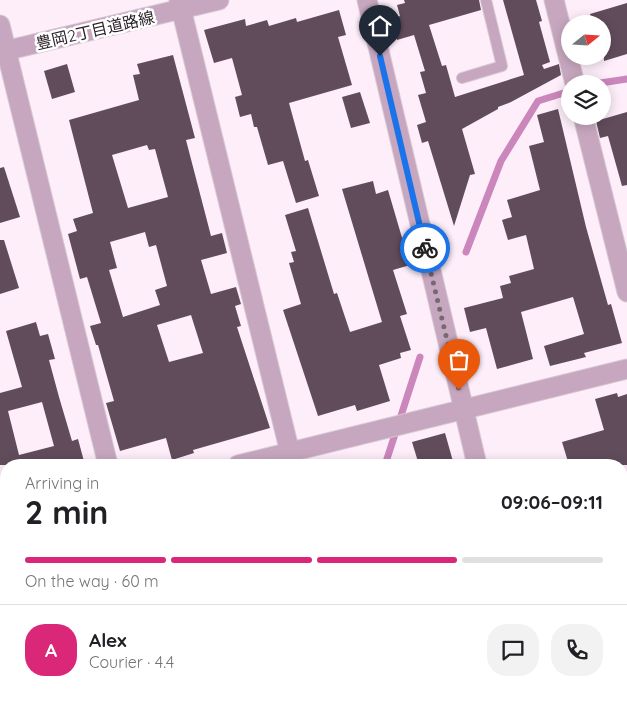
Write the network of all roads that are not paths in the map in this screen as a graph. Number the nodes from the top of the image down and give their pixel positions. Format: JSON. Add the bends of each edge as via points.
{"nodes":[{"id":1,"x":219,"y":0,"type":"edge"},
{"id":2,"x":367,"y":0,"type":"edge"},
{"id":3,"x":486,"y":0,"type":"edge"},
{"id":4,"x":554,"y":0,"type":"edge"},
{"id":5,"x":180,"y":5,"type":"edge"},
{"id":6,"x":0,"y":25,"type":"edge"},
{"id":7,"x":3,"y":52,"type":"edge"},
{"id":8,"x":573,"y":75,"type":"edge"},
{"id":9,"x":462,"y":78,"type":"dead end"},
{"id":10,"x":585,"y":125,"type":"edge"},
{"id":11,"x":627,"y":292,"type":"edge"},
{"id":12,"x":627,"y":369,"type":"edge"},
{"id":13,"x":463,"y":409,"type":"junction"},
{"id":14,"x":106,"y":459,"type":"edge"},
{"id":15,"x":291,"y":459,"type":"edge"},
{"id":16,"x":476,"y":459,"type":"edge"}],
"edges":[{"from":1,"to":5,"type":"street","name":"豊岡2丁目道路線"},
{"from":2,"to":13,"type":"street"},
{"from":3,"to":9,"type":"lane","via":[[502,66]]},
{"from":4,"to":8,"type":"street"},
{"from":5,"to":7,"type":"street","name":"豊岡2丁目道路線"},
{"from":5,"to":15,"type":"street"},
{"from":6,"to":7,"type":"street"},
{"from":7,"to":14,"type":"street"},
{"from":10,"to":11,"type":"street"},
{"from":12,"to":13,"type":"street"},
{"from":13,"to":15,"type":"street"},
{"from":13,"to":16,"type":"street"}]}
